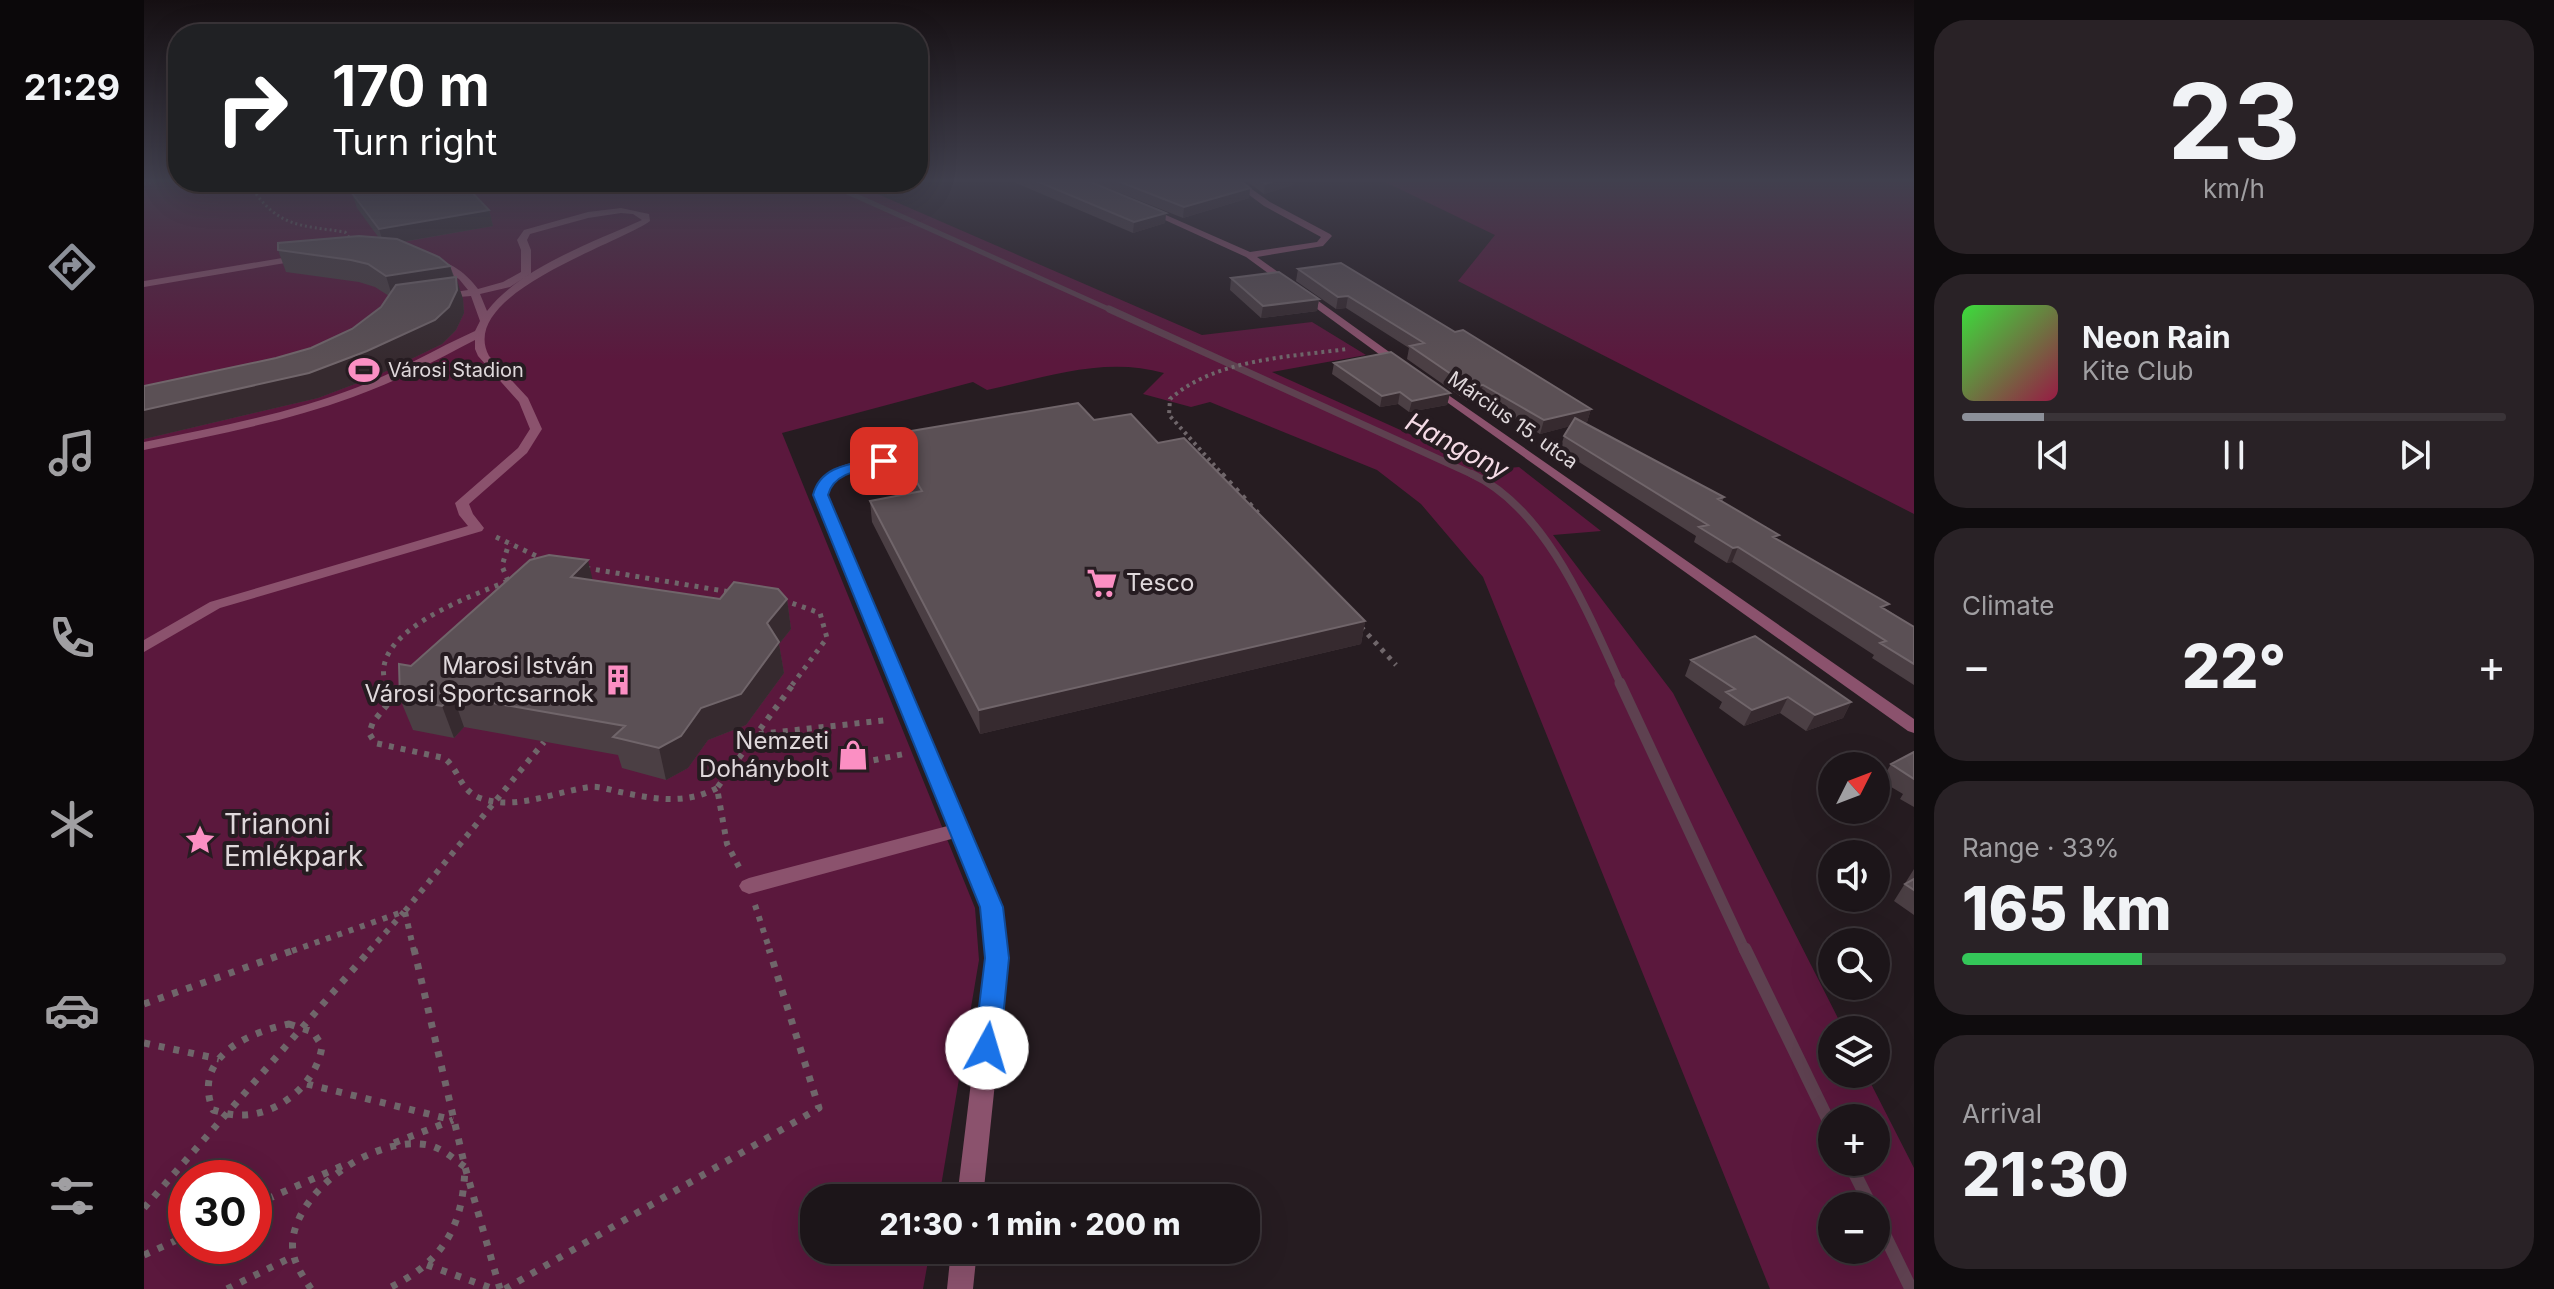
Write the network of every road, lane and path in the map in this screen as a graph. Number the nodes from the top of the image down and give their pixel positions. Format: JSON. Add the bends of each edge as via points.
{"nodes":[{"id":1,"x":522,"y":240,"type":"edge"},
{"id":2,"x":605,"y":240,"type":"edge"},
{"id":3,"x":1215,"y":240,"type":"edge"},
{"id":4,"x":1326,"y":240,"type":"edge"},
{"id":5,"x":1249,"y":255,"type":"junction"},
{"id":6,"x":319,"y":256,"type":"edge"},
{"id":7,"x":419,"y":256,"type":"edge"},
{"id":8,"x":144,"y":284,"type":"edge"},
{"id":9,"x":476,"y":290,"type":"junction"},
{"id":10,"x":420,"y":300,"type":"edge"},
{"id":11,"x":484,"y":319,"type":"junction"},
{"id":12,"x":477,"y":334,"type":"junction"},
{"id":13,"x":1372,"y":344,"type":"junction"},
{"id":14,"x":1411,"y":372,"type":"edge"},
{"id":15,"x":1424,"y":381,"type":"edge"},
{"id":16,"x":144,"y":446,"type":"edge"},
{"id":17,"x":884,"y":461,"type":"dead end"},
{"id":18,"x":1262,"y":518,"type":"edge"},
{"id":19,"x":477,"y":528,"type":"junction"},
{"id":20,"x":509,"y":543,"type":"junction"},
{"id":21,"x":580,"y":567,"type":"edge"},
{"id":22,"x":536,"y":569,"type":"edge"},
{"id":23,"x":522,"y":575,"type":"edge"},
{"id":24,"x":508,"y":581,"type":"junction"},
{"id":25,"x":732,"y":592,"type":"edge"},
{"id":26,"x":777,"y":599,"type":"edge"},
{"id":27,"x":1355,"y":620,"type":"edge"},
{"id":28,"x":144,"y":647,"type":"edge"},
{"id":29,"x":1396,"y":665,"type":"dead end"},
{"id":30,"x":912,"y":717,"type":"junction"},
{"id":31,"x":1914,"y":727,"type":"edge"},
{"id":32,"x":758,"y":734,"type":"junction"},
{"id":33,"x":544,"y":742,"type":"edge"},
{"id":34,"x":926,"y":750,"type":"junction"},
{"id":35,"x":850,"y":765,"type":"dead end"},
{"id":36,"x":717,"y":788,"type":"junction"},
{"id":37,"x":494,"y":802,"type":"junction"},
{"id":38,"x":959,"y":830,"type":"junction"},
{"id":39,"x":749,"y":886,"type":"junction"},
{"id":40,"x":405,"y":911,"type":"junction"},
{"id":41,"x":144,"y":1004,"type":"edge"},
{"id":42,"x":304,"y":1026,"type":"junction"},
{"id":43,"x":144,"y":1043,"type":"edge"},
{"id":44,"x":219,"y":1059,"type":"junction"},
{"id":45,"x":307,"y":1084,"type":"junction"},
{"id":46,"x":225,"y":1116,"type":"junction"},
{"id":47,"x":453,"y":1120,"type":"junction"},
{"id":48,"x":376,"y":1150,"type":"junction"},
{"id":49,"x":465,"y":1167,"type":"junction"},
{"id":50,"x":972,"y":1184,"type":"edge"},
{"id":51,"x":272,"y":1197,"type":"edge"},
{"id":52,"x":144,"y":1208,"type":"edge"},
{"id":53,"x":168,"y":1244,"type":"edge"},
{"id":54,"x":144,"y":1255,"type":"edge"},
{"id":55,"x":292,"y":1257,"type":"junction"},
{"id":56,"x":963,"y":1264,"type":"edge"},
{"id":57,"x":427,"y":1265,"type":"junction"},
{"id":58,"x":227,"y":1289,"type":"edge"},
{"id":59,"x":311,"y":1289,"type":"edge"},
{"id":60,"x":387,"y":1289,"type":"edge"},
{"id":61,"x":494,"y":1289,"type":"edge"},
{"id":62,"x":503,"y":1289,"type":"edge"},
{"id":63,"x":960,"y":1289,"type":"edge"}],
"edges":[{"from":1,"to":9,"type":"street","via":[[526,273],[499,288]]},
{"from":2,"to":11,"type":"street","via":[[532,278]]},
{"from":3,"to":5,"type":"street","name":"Március 15. utca"},
{"from":4,"to":5,"type":"street"},
{"from":5,"to":13,"type":"street","name":"Március 15. utca"},
{"from":6,"to":8,"type":"street"},
{"from":7,"to":9,"type":"street","via":[[459,272]]},
{"from":9,"to":10,"type":"street"},
{"from":9,"to":11,"type":"street"},
{"from":11,"to":12,"type":"street"},
{"from":12,"to":16,"type":"street","via":[[346,396]]},
{"from":12,"to":19,"type":"street","via":[[481,352],[525,403],[536,429],[530,445],[462,503]]},
{"from":13,"to":14,"type":"street","name":"Március 15. utca"},
{"from":13,"to":18,"type":"path","via":[[1216,372],[1191,381],[1168,400],[1169,415]]},
{"from":15,"to":31,"type":"street","name":"Március 15. utca"},
{"from":17,"to":30,"type":"street","via":[[834,474],[824,481],[820,495]]},
{"from":19,"to":20,"type":"path"},
{"from":19,"to":28,"type":"street","via":[[215,605]]},
{"from":20,"to":22,"type":"path","via":[[550,562]]},
{"from":20,"to":24,"type":"path","via":[[502,566]]},
{"from":21,"to":25,"type":"path"},
{"from":23,"to":24,"type":"path"},
{"from":24,"to":37,"type":"path","via":[[428,617],[398,640],[384,662],[385,690],[391,700],[369,733],[375,743],[444,758],[465,791]]},
{"from":26,"to":32,"type":"path","via":[[820,613],[827,638]]},
{"from":27,"to":29,"type":"path"},
{"from":30,"to":32,"type":"path"},
{"from":30,"to":34,"type":"street"},
{"from":32,"to":36,"type":"path"},
{"from":33,"to":37,"type":"path"},
{"from":34,"to":35,"type":"path"},
{"from":34,"to":38,"type":"street"},
{"from":36,"to":37,"type":"path","via":[[695,799],[673,801],[593,787],[528,801]]},
{"from":36,"to":39,"type":"path","via":[[727,844]]},
{"from":37,"to":40,"type":"path"},
{"from":38,"to":39,"type":"street"},
{"from":38,"to":50,"type":"street","via":[[997,933]]},
{"from":39,"to":62,"type":"path","via":[[819,1108]]},
{"from":40,"to":41,"type":"path"},
{"from":40,"to":42,"type":"path"},
{"from":40,"to":47,"type":"path"},
{"from":42,"to":44,"type":"path","via":[[289,1024],[251,1034]]},
{"from":42,"to":45,"type":"path","via":[[316,1032],[323,1055]]},
{"from":42,"to":46,"type":"path"},
{"from":43,"to":44,"type":"path"},
{"from":44,"to":46,"type":"path","via":[[209,1073],[206,1100]]},
{"from":45,"to":46,"type":"path","via":[[258,1115]]},
{"from":45,"to":47,"type":"path"},
{"from":46,"to":52,"type":"path"},
{"from":47,"to":48,"type":"path"},
{"from":47,"to":49,"type":"path"},
{"from":48,"to":49,"type":"path","via":[[427,1145]]},
{"from":48,"to":51,"type":"path"},
{"from":48,"to":55,"type":"path","via":[[325,1183],[306,1206],[294,1232]]},
{"from":49,"to":57,"type":"path","via":[[462,1215]]},
{"from":49,"to":62,"type":"path"},
{"from":53,"to":54,"type":"path"},
{"from":55,"to":58,"type":"path"},
{"from":55,"to":59,"type":"path","via":[[299,1277]]},
{"from":56,"to":63,"type":"street"},
{"from":57,"to":60,"type":"path"},
{"from":57,"to":61,"type":"path"}]}
